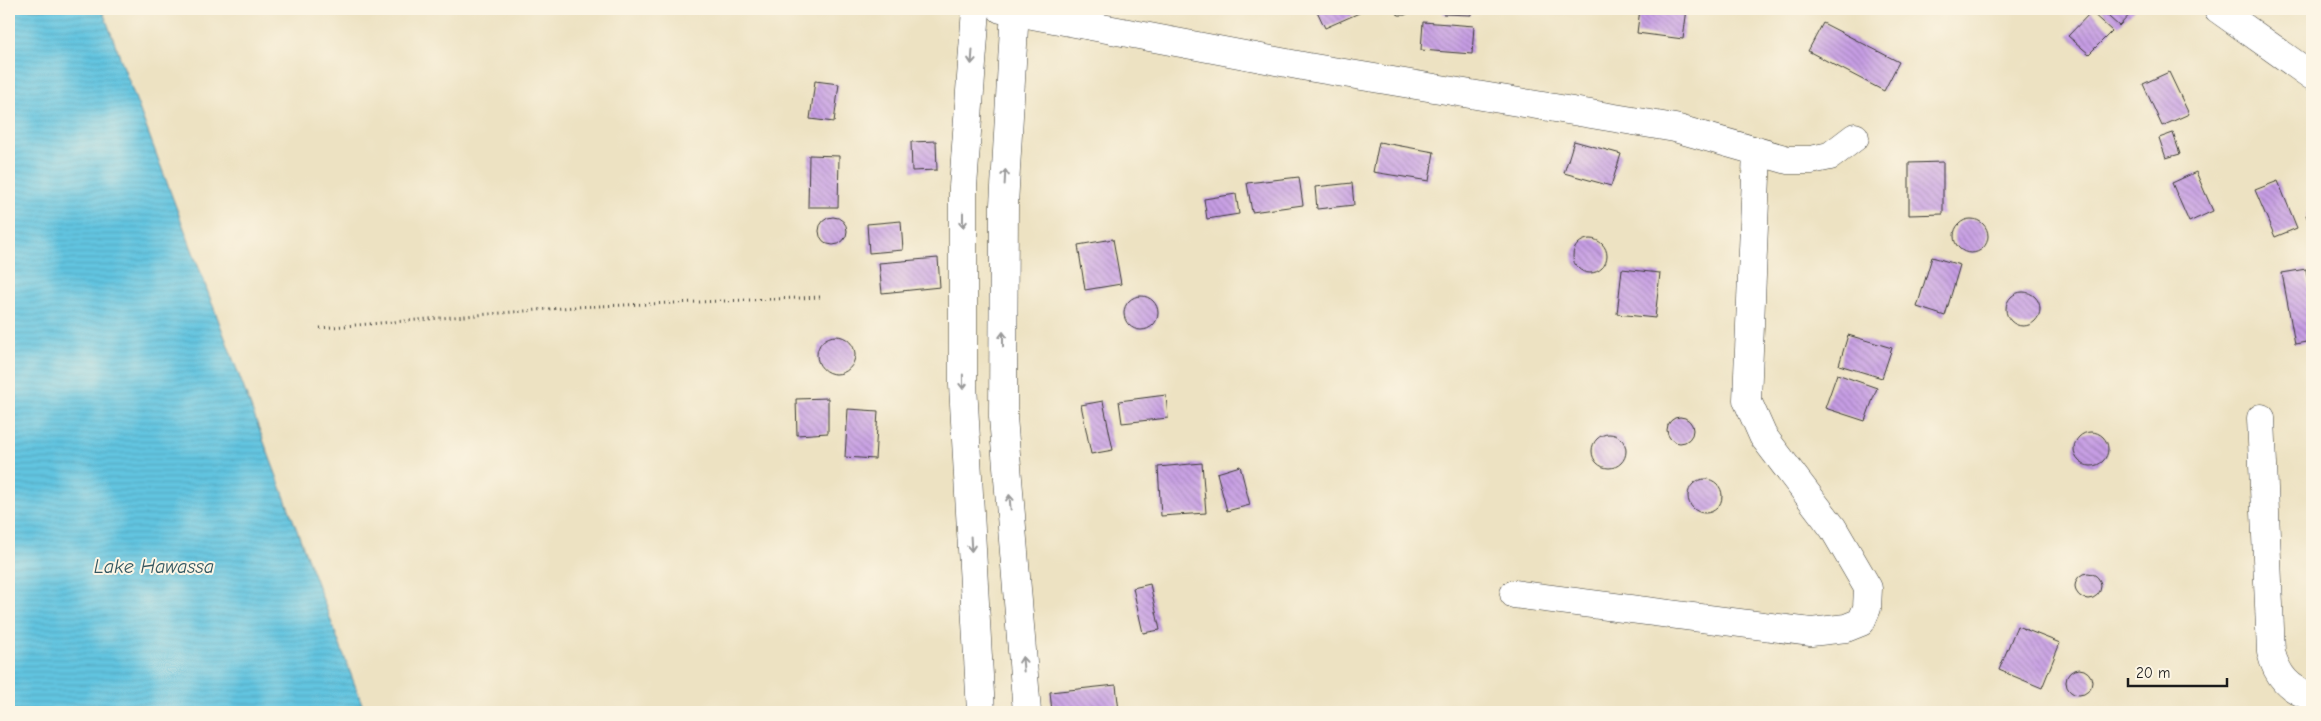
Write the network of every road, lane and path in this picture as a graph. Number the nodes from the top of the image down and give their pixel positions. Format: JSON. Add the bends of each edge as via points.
{"nodes":[{"id":1,"x":976,"y":9,"type":"edge"},
{"id":2,"x":1010,"y":9,"type":"edge"},
{"id":3,"x":2218,"y":9,"type":"edge"},
{"id":4,"x":2312,"y":76,"type":"edge"},
{"id":5,"x":1855,"y":137,"type":"dead end"},
{"id":6,"x":1757,"y":151,"type":"junction"},
{"id":7,"x":822,"y":297,"type":"dead end"},
{"id":8,"x":320,"y":328,"type":"dead end"},
{"id":9,"x":2261,"y":418,"type":"dead end"},
{"id":10,"x":1514,"y":594,"type":"dead end"},
{"id":11,"x":2312,"y":697,"type":"edge"},
{"id":12,"x":981,"y":712,"type":"edge"},
{"id":13,"x":1027,"y":712,"type":"edge"}],
"edges":[{"from":1,"to":12,"type":"street","one_way":true,"via":[[963,186],[963,385]]},
{"from":2,"to":6,"type":"street","via":[[1308,67],[1675,128]]},
{"from":13,"to":2,"type":"street","one_way":true,"via":[[1003,417],[1004,205]]},
{"from":3,"to":4,"type":"street"},
{"from":5,"to":6,"type":"street","via":[[1830,156],[1812,160],[1788,160]]},
{"from":6,"to":10,"type":"street","via":[[1747,400],[1763,436],[1832,528],[1868,588],[1867,608],[1860,622],[1846,628],[1811,632]]},
{"from":7,"to":8,"type":"path","via":[[574,307]]},
{"from":9,"to":11,"type":"street","via":[[2271,652],[2276,669],[2296,691]]}]}
